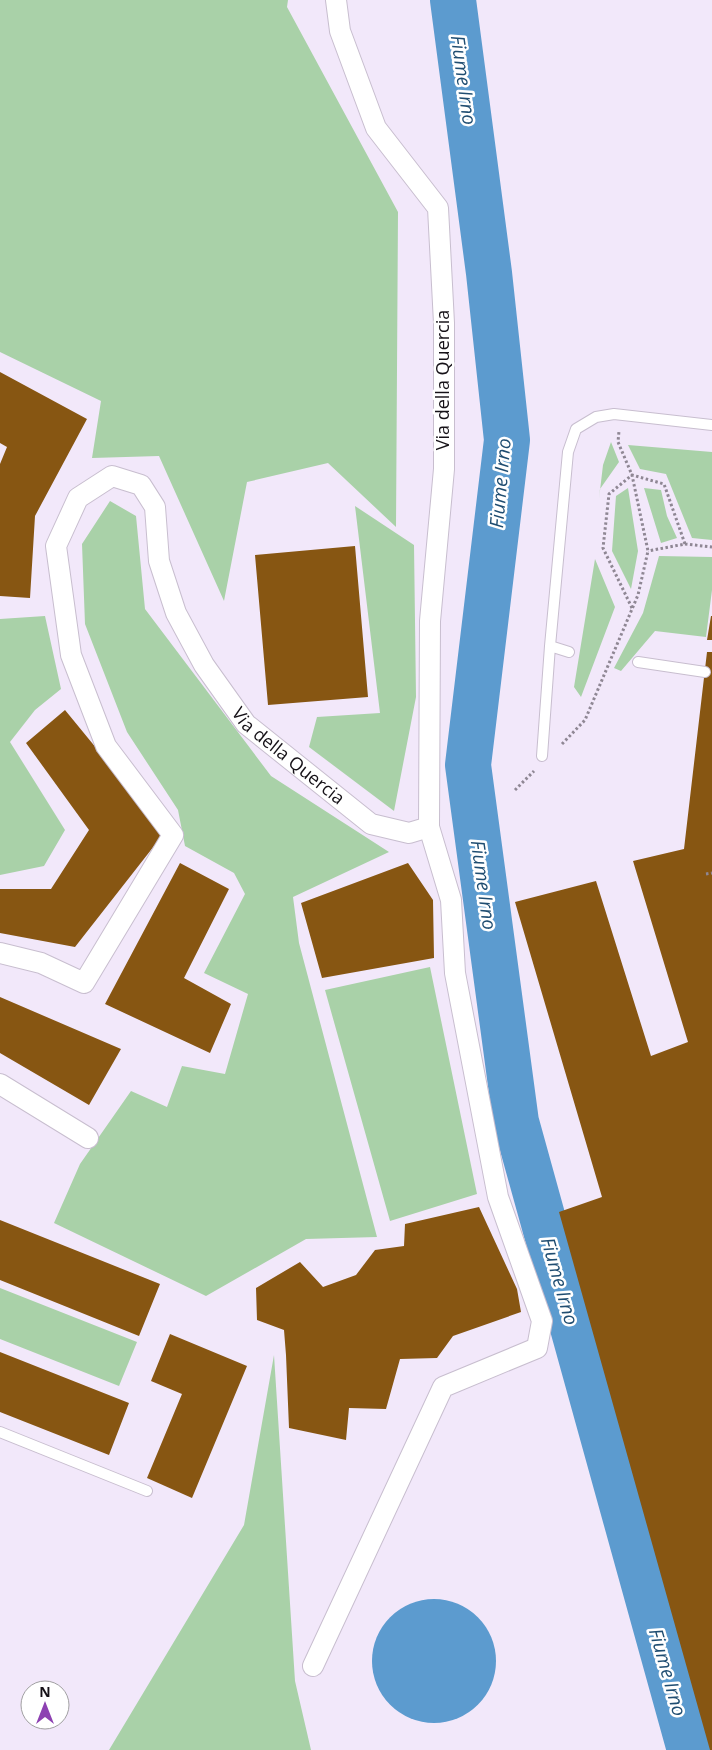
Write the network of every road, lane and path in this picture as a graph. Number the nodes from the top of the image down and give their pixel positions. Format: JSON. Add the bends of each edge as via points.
{"nodes":[{"id":1,"x":336,"y":0,"type":"edge"},
{"id":2,"x":712,"y":425,"type":"edge"},
{"id":3,"x":620,"y":431,"type":"dead end"},
{"id":4,"x":632,"y":475,"type":"junction"},
{"id":5,"x":685,"y":544,"type":"junction"},
{"id":6,"x":712,"y":547,"type":"edge"},
{"id":7,"x":648,"y":551,"type":"junction"},
{"id":8,"x":632,"y":608,"type":"junction"},
{"id":9,"x":550,"y":646,"type":"junction"},
{"id":10,"x":569,"y":652,"type":"dead end"},
{"id":11,"x":638,"y":662,"type":"dead end"},
{"id":12,"x":704,"y":672,"type":"dead end"},
{"id":13,"x":557,"y":748,"type":"dead end"},
{"id":14,"x":542,"y":756,"type":"dead end"},
{"id":15,"x":536,"y":769,"type":"dead end"},
{"id":16,"x":515,"y":790,"type":"dead end"},
{"id":17,"x":428,"y":827,"type":"junction"},
{"id":18,"x":712,"y":873,"type":"edge"},
{"id":19,"x":706,"y":874,"type":"dead end"},
{"id":20,"x":0,"y":953,"type":"edge"},
{"id":21,"x":0,"y":1084,"type":"edge"},
{"id":22,"x":88,"y":1138,"type":"dead end"},
{"id":23,"x":0,"y":1432,"type":"edge"},
{"id":24,"x":147,"y":1491,"type":"dead end"},
{"id":25,"x":313,"y":1666,"type":"dead end"}],
"edges":[{"from":1,"to":17,"type":"street","name":"Via della Quercia","via":[[340,31],[376,128],[438,208],[444,323],[444,469],[430,621]]},
{"from":2,"to":9,"type":"lane","via":[[614,414],[596,417],[576,429],[568,452]]},
{"from":3,"to":4,"type":"path","via":[[618,442]]},
{"from":4,"to":5,"type":"path","via":[[664,484]]},
{"from":4,"to":7,"type":"path"},
{"from":4,"to":8,"type":"path","via":[[609,494],[602,548]]},
{"from":5,"to":6,"type":"path"},
{"from":5,"to":7,"type":"path"},
{"from":7,"to":8,"type":"path"},
{"from":8,"to":13,"type":"path","via":[[585,720]]},
{"from":9,"to":10,"type":"lane"},
{"from":9,"to":14,"type":"lane"},
{"from":11,"to":12,"type":"lane"},
{"from":15,"to":16,"type":"path"},
{"from":17,"to":20,"type":"street","name":"Via della Quercia","via":[[409,833],[371,824],[246,724],[204,665],[176,613],[159,561],[156,507],[141,485],[112,476],[78,498],[56,546],[71,655],[106,746],[173,835],[84,982],[42,963]]},
{"from":17,"to":25,"type":"street","via":[[451,900],[455,973],[498,1197],[542,1321],[537,1348],[443,1387]]},
{"from":18,"to":19,"type":"path"},
{"from":21,"to":22,"type":"street"},
{"from":23,"to":24,"type":"lane"}]}
